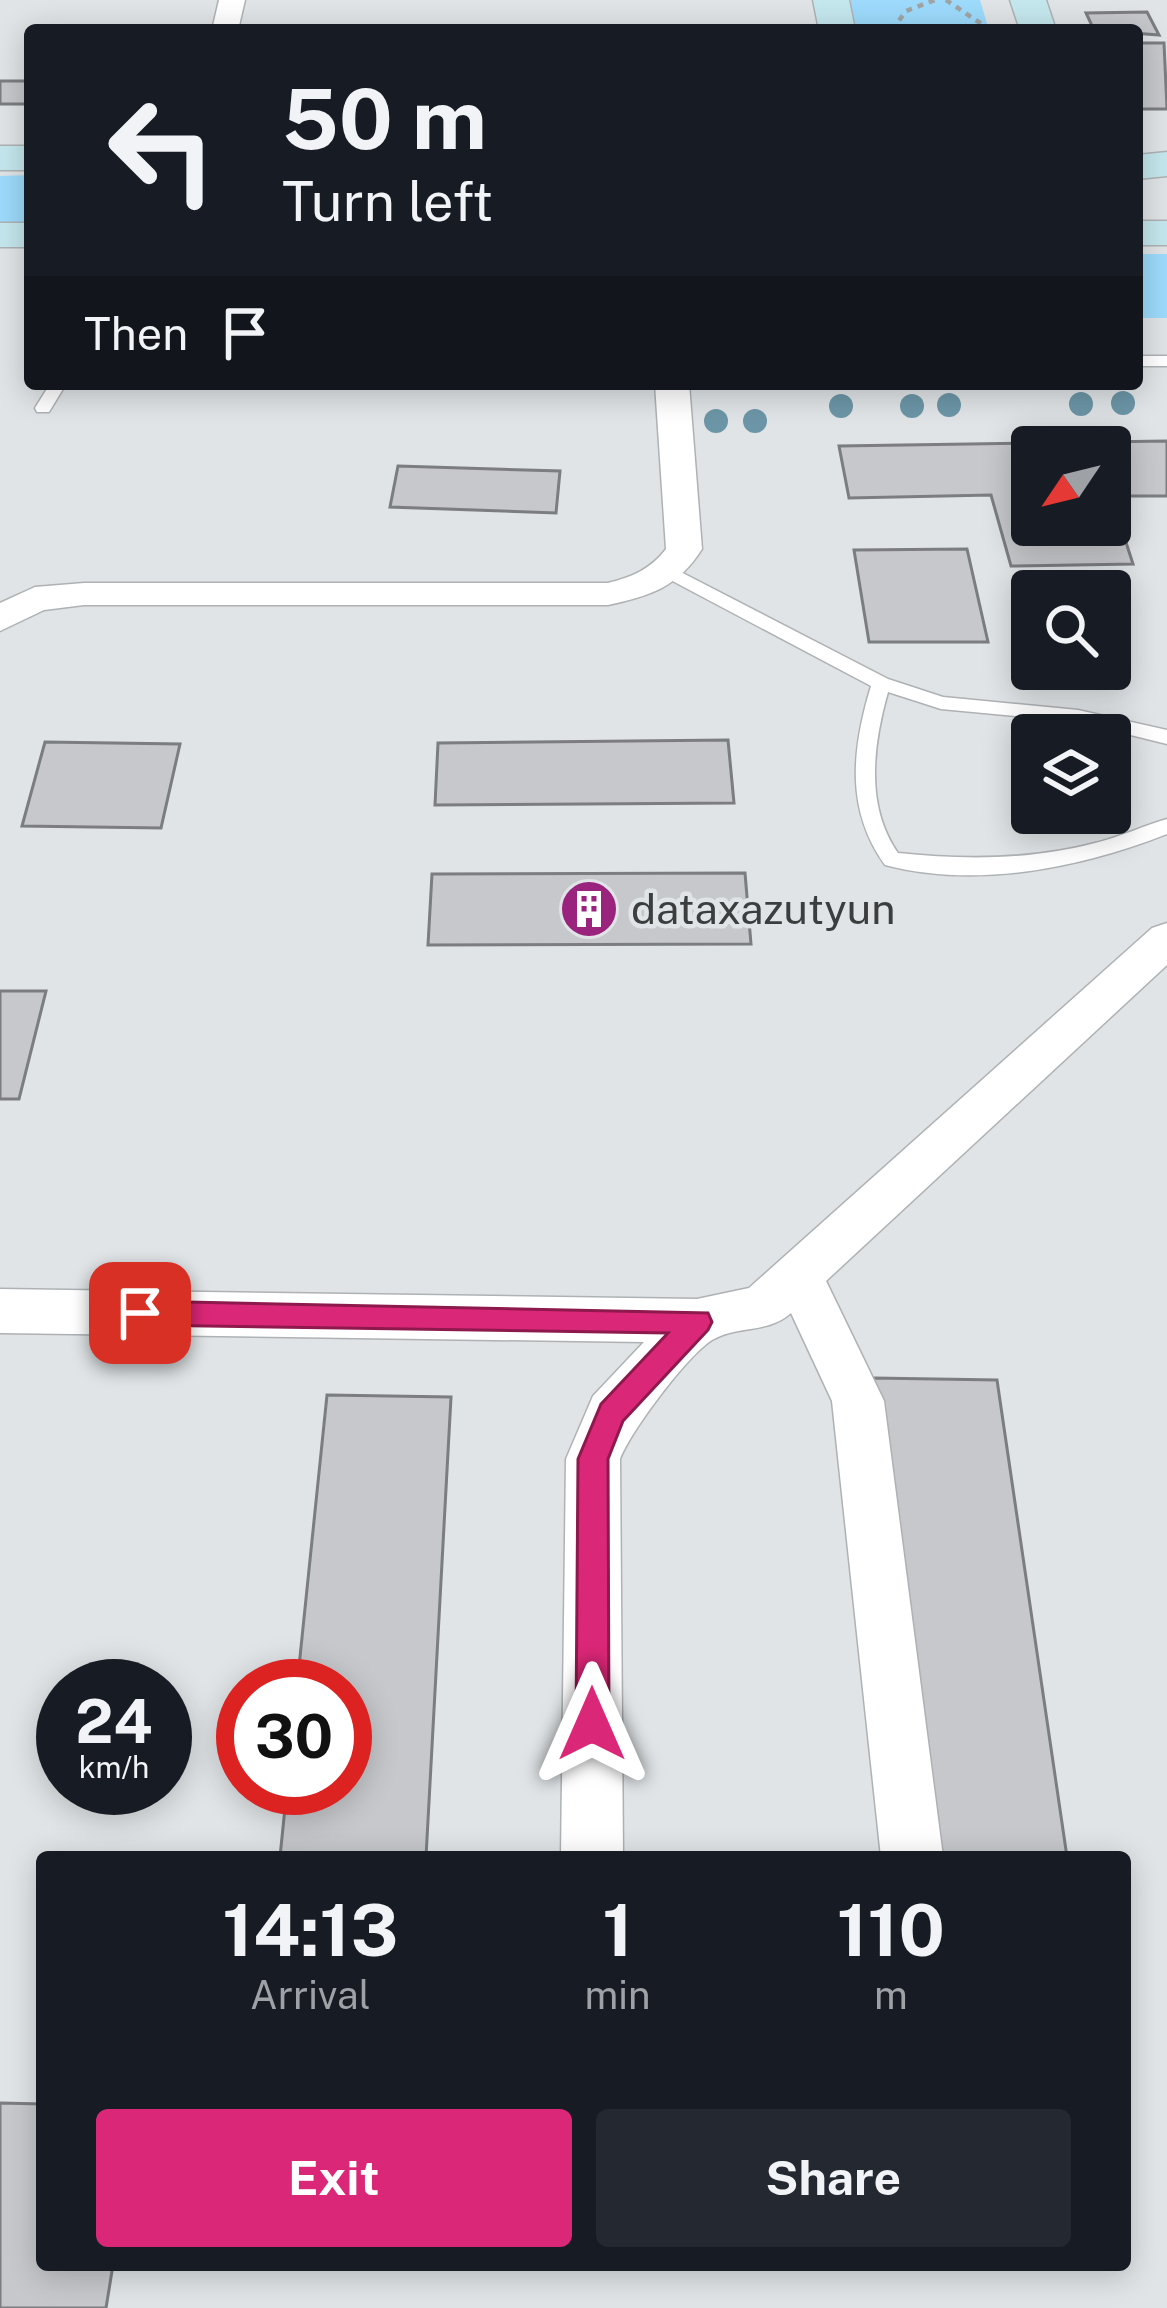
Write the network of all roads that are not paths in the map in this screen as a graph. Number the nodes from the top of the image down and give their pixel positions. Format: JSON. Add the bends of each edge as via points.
{"nodes":[{"id":1,"x":54,"y":390,"type":"edge"},
{"id":2,"x":672,"y":390,"type":"edge"},
{"id":3,"x":43,"y":408,"type":"dead end"},
{"id":4,"x":671,"y":573,"type":"junction"},
{"id":5,"x":0,"y":620,"type":"edge"},
{"id":6,"x":881,"y":683,"type":"junction"},
{"id":7,"x":1167,"y":737,"type":"edge"},
{"id":8,"x":1167,"y":826,"type":"edge"},
{"id":9,"x":1167,"y":939,"type":"edge"},
{"id":10,"x":797,"y":1273,"type":"junction"},
{"id":11,"x":0,"y":1311,"type":"edge"},
{"id":12,"x":698,"y":1322,"type":"junction"},
{"id":13,"x":592,"y":1851,"type":"edge"},
{"id":14,"x":911,"y":1851,"type":"edge"}],
"edges":[{"from":1,"to":3,"type":"lane"},
{"from":2,"to":4,"type":"street","via":[[684,549]]},
{"from":4,"to":5,"type":"street","via":[[608,594],[84,594],[35,599]]},
{"from":4,"to":6,"type":"lane"},
{"from":6,"to":7,"type":"lane","via":[[941,703],[1078,716]]},
{"from":6,"to":8,"type":"lane","via":[[865,758],[876,843],[892,860],[1040,865]]},
{"from":9,"to":10,"type":"street"},
{"from":10,"to":12,"type":"street","via":[[763,1307]]},
{"from":10,"to":14,"type":"street","via":[[859,1401]]},
{"from":11,"to":12,"type":"street"},
{"from":12,"to":13,"type":"street","via":[[612,1413],[593,1459]]}]}
